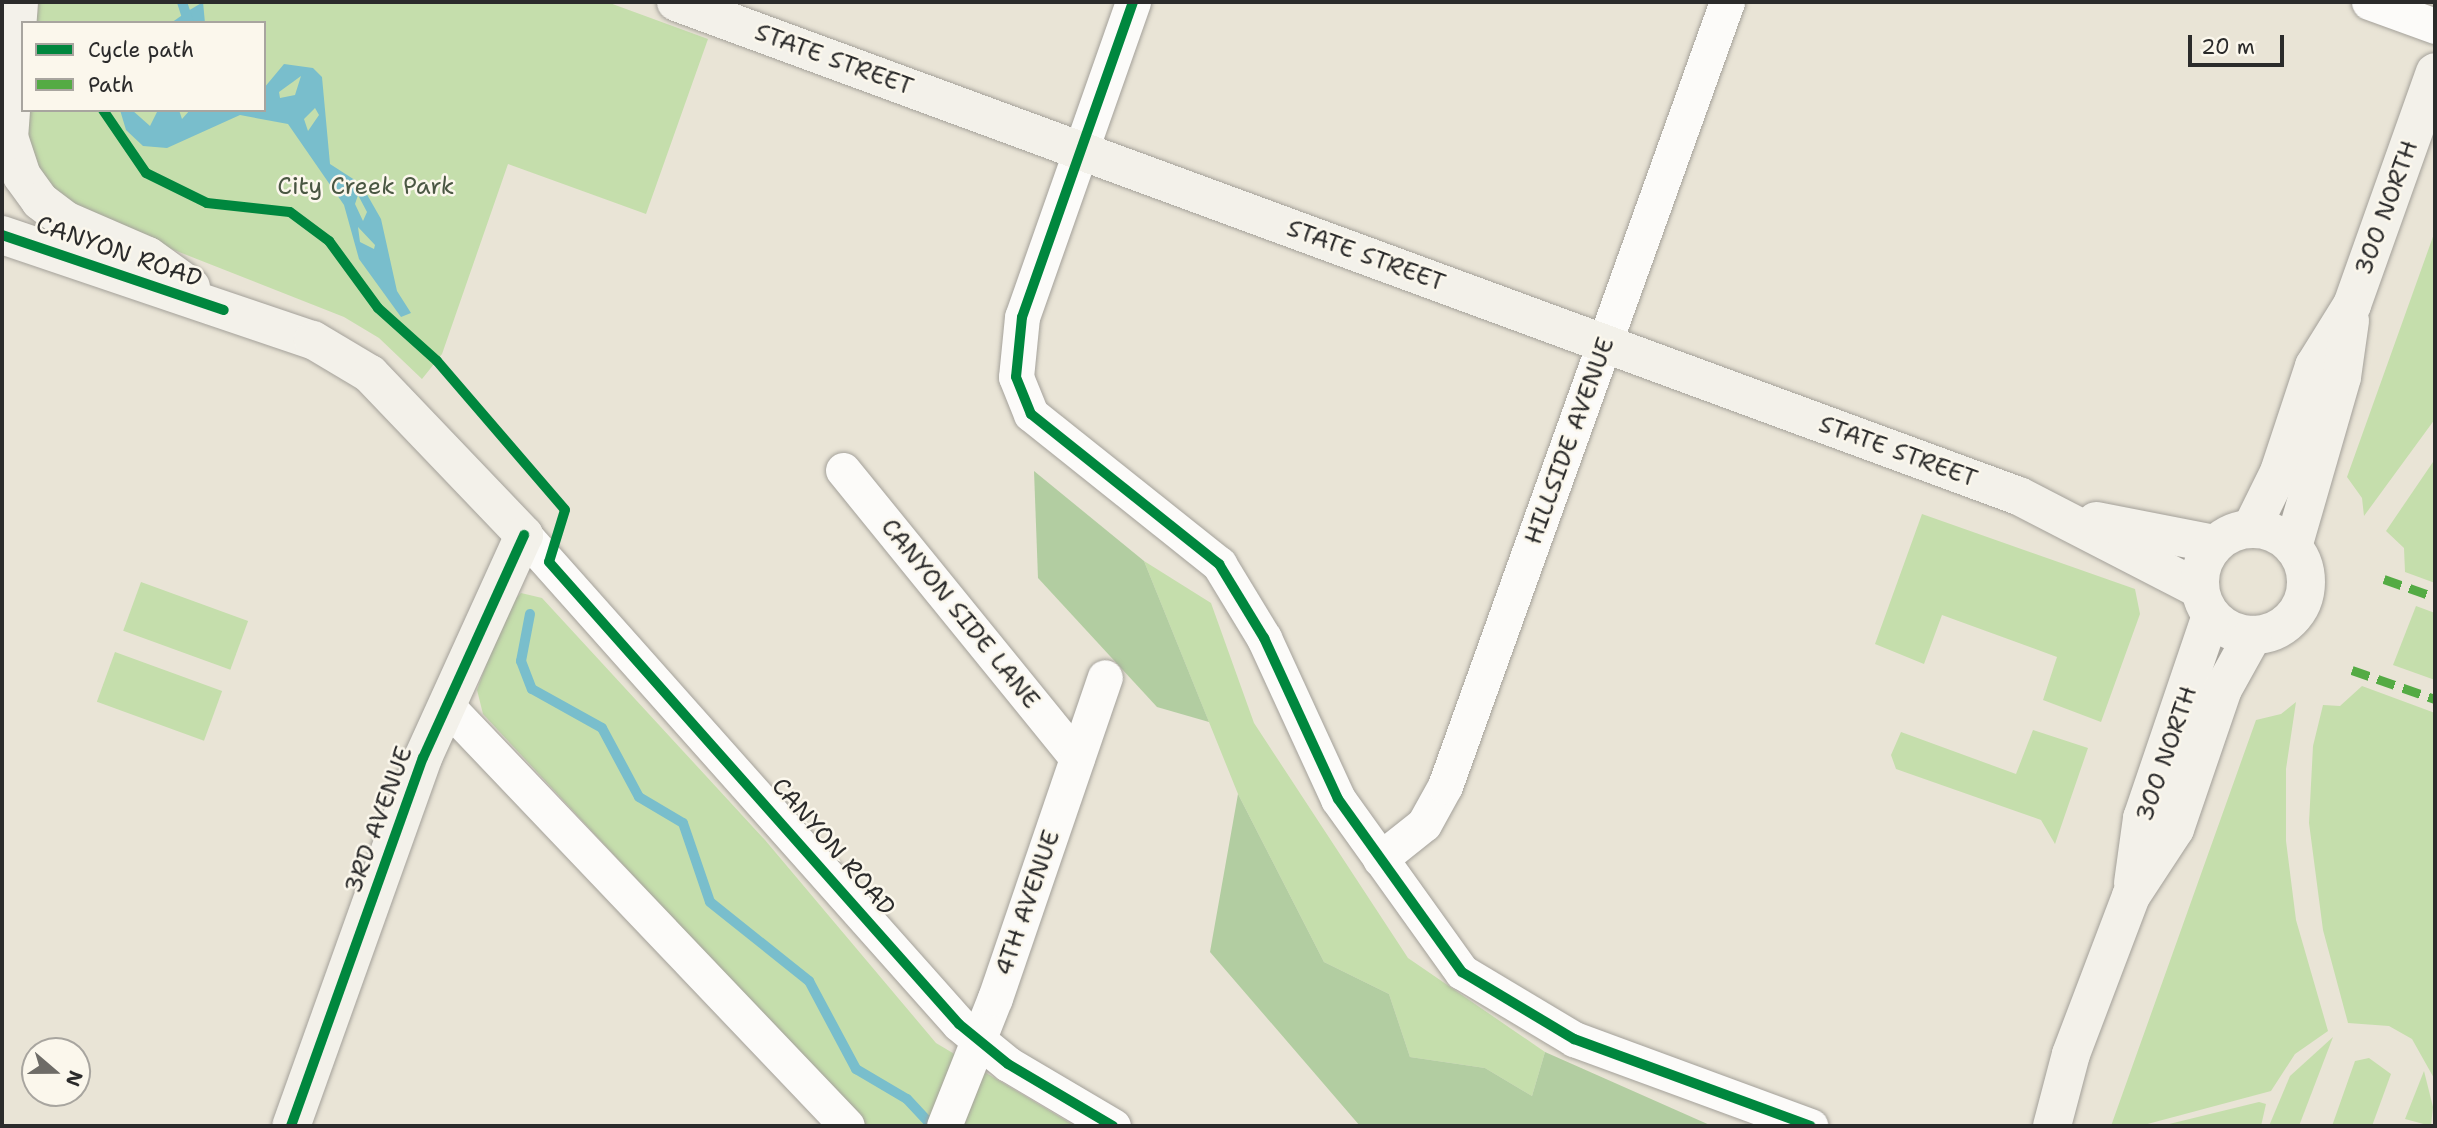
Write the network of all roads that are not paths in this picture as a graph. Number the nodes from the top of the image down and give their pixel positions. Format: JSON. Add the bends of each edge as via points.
{"nodes":[{"id":1,"x":19,"y":2,"type":"edge"},
{"id":2,"x":677,"y":2,"type":"edge"},
{"id":3,"x":1133,"y":2,"type":"edge"},
{"id":4,"x":1727,"y":2,"type":"edge"},
{"id":5,"x":2370,"y":2,"type":"edge"},
{"id":6,"x":2435,"y":26,"type":"edge"},
{"id":7,"x":2435,"y":72,"type":"edge"},
{"id":8,"x":1079,"y":150,"type":"junction"},
{"id":9,"x":2,"y":235,"type":"edge"},
{"id":10,"x":2352,"y":305,"type":"junction"},
{"id":11,"x":224,"y":310,"type":"junction"},
{"id":12,"x":1605,"y":345,"type":"junction"},
{"id":13,"x":843,"y":470,"type":"dead end"},
{"id":14,"x":2053,"y":511,"type":"junction"},
{"id":15,"x":2251,"y":529,"type":"junction"},
{"id":16,"x":524,"y":535,"type":"junction"},
{"id":17,"x":2214,"y":544,"type":"junction"},
{"id":18,"x":2293,"y":547,"type":"junction"},
{"id":19,"x":2205,"y":602,"type":"junction"},
{"id":20,"x":2253,"y":635,"type":"junction"},
{"id":21,"x":1105,"y":677,"type":"dead end"},
{"id":22,"x":446,"y":705,"type":"junction"},
{"id":23,"x":1076,"y":758,"type":"junction"},
{"id":24,"x":1380,"y":859,"type":"junction"},
{"id":25,"x":2131,"y":896,"type":"junction"},
{"id":26,"x":979,"y":1042,"type":"junction"},
{"id":27,"x":948,"y":1119,"type":"edge"},
{"id":28,"x":291,"y":1126,"type":"edge"},
{"id":29,"x":847,"y":1126,"type":"edge"},
{"id":30,"x":1113,"y":1126,"type":"edge"},
{"id":31,"x":1810,"y":1126,"type":"edge"},
{"id":32,"x":2052,"y":1126,"type":"edge"}],
"edges":[{"from":1,"to":11,"type":"main road","name":"CANYON ROAD","via":[[9,137],[22,176],[40,201],[66,221],[148,256]]},
{"from":2,"to":8,"type":"main road","name":"STATE STREET"},
{"from":3,"to":8,"type":"street"},
{"from":4,"to":12,"type":"street","name":"HILLSIDE AVENUE"},
{"from":5,"to":6,"type":"street"},
{"from":7,"to":10,"type":"main road","name":"300 NORTH"},
{"from":8,"to":12,"type":"main road","name":"STATE STREET"},
{"from":8,"to":24,"type":"street","via":[[1022,317],[1015,358],[1021,398],[1042,427],[1219,564],[1264,638],[1322,771]]},
{"from":9,"to":11,"type":"main road","name":"CANYON ROAD"},
{"from":10,"to":15,"type":"main road","name":"300 NORTH","via":[[2314,366],[2279,472]]},
{"from":10,"to":18,"type":"main road","name":"300 NORTH","via":[[2342,377]]},
{"from":11,"to":16,"type":"main road","name":"CANYON ROAD","via":[[313,340],[370,374]]},
{"from":12,"to":14,"type":"main road","name":"STATE STREET"},
{"from":12,"to":24,"type":"street","name":"HILLSIDE AVENUE","via":[[1445,786],[1424,824]]},
{"from":13,"to":23,"type":"street","name":"CANYON SIDE LANE"},
{"from":14,"to":17,"type":"main road","name":"STATE STREET"},
{"from":14,"to":19,"type":"main road","name":"STATE STREET"},
{"from":15,"to":17,"type":"main road"},
{"from":15,"to":18,"type":"main road","via":[[2271,532]]},
{"from":16,"to":22,"type":"main road","name":"3RD AVENUE"},
{"from":16,"to":26,"type":"street","name":"CANYON ROAD"},
{"from":17,"to":19,"type":"main road","via":[[2202,566]]},
{"from":18,"to":20,"type":"main road","via":[[2305,570],[2303,600],[2284,625]]},
{"from":19,"to":20,"type":"main road"},
{"from":19,"to":25,"type":"main road","name":"300 NORTH","via":[[2142,818]]},
{"from":20,"to":25,"type":"main road","name":"300 NORTH","via":[[2224,689],[2175,829]]},
{"from":21,"to":23,"type":"street","name":"4TH AVENUE"},
{"from":22,"to":28,"type":"main road","name":"3RD AVENUE"},
{"from":22,"to":29,"type":"street"},
{"from":23,"to":26,"type":"street","name":"4TH AVENUE"},
{"from":24,"to":31,"type":"street","via":[[1446,954],[1512,1007],[1574,1040]]},
{"from":25,"to":32,"type":"main road","name":"300 NORTH","via":[[2071,1054]]},
{"from":26,"to":27,"type":"street","name":"4TH AVENUE"},
{"from":26,"to":30,"type":"street","name":"CANYON ROAD"}]}
